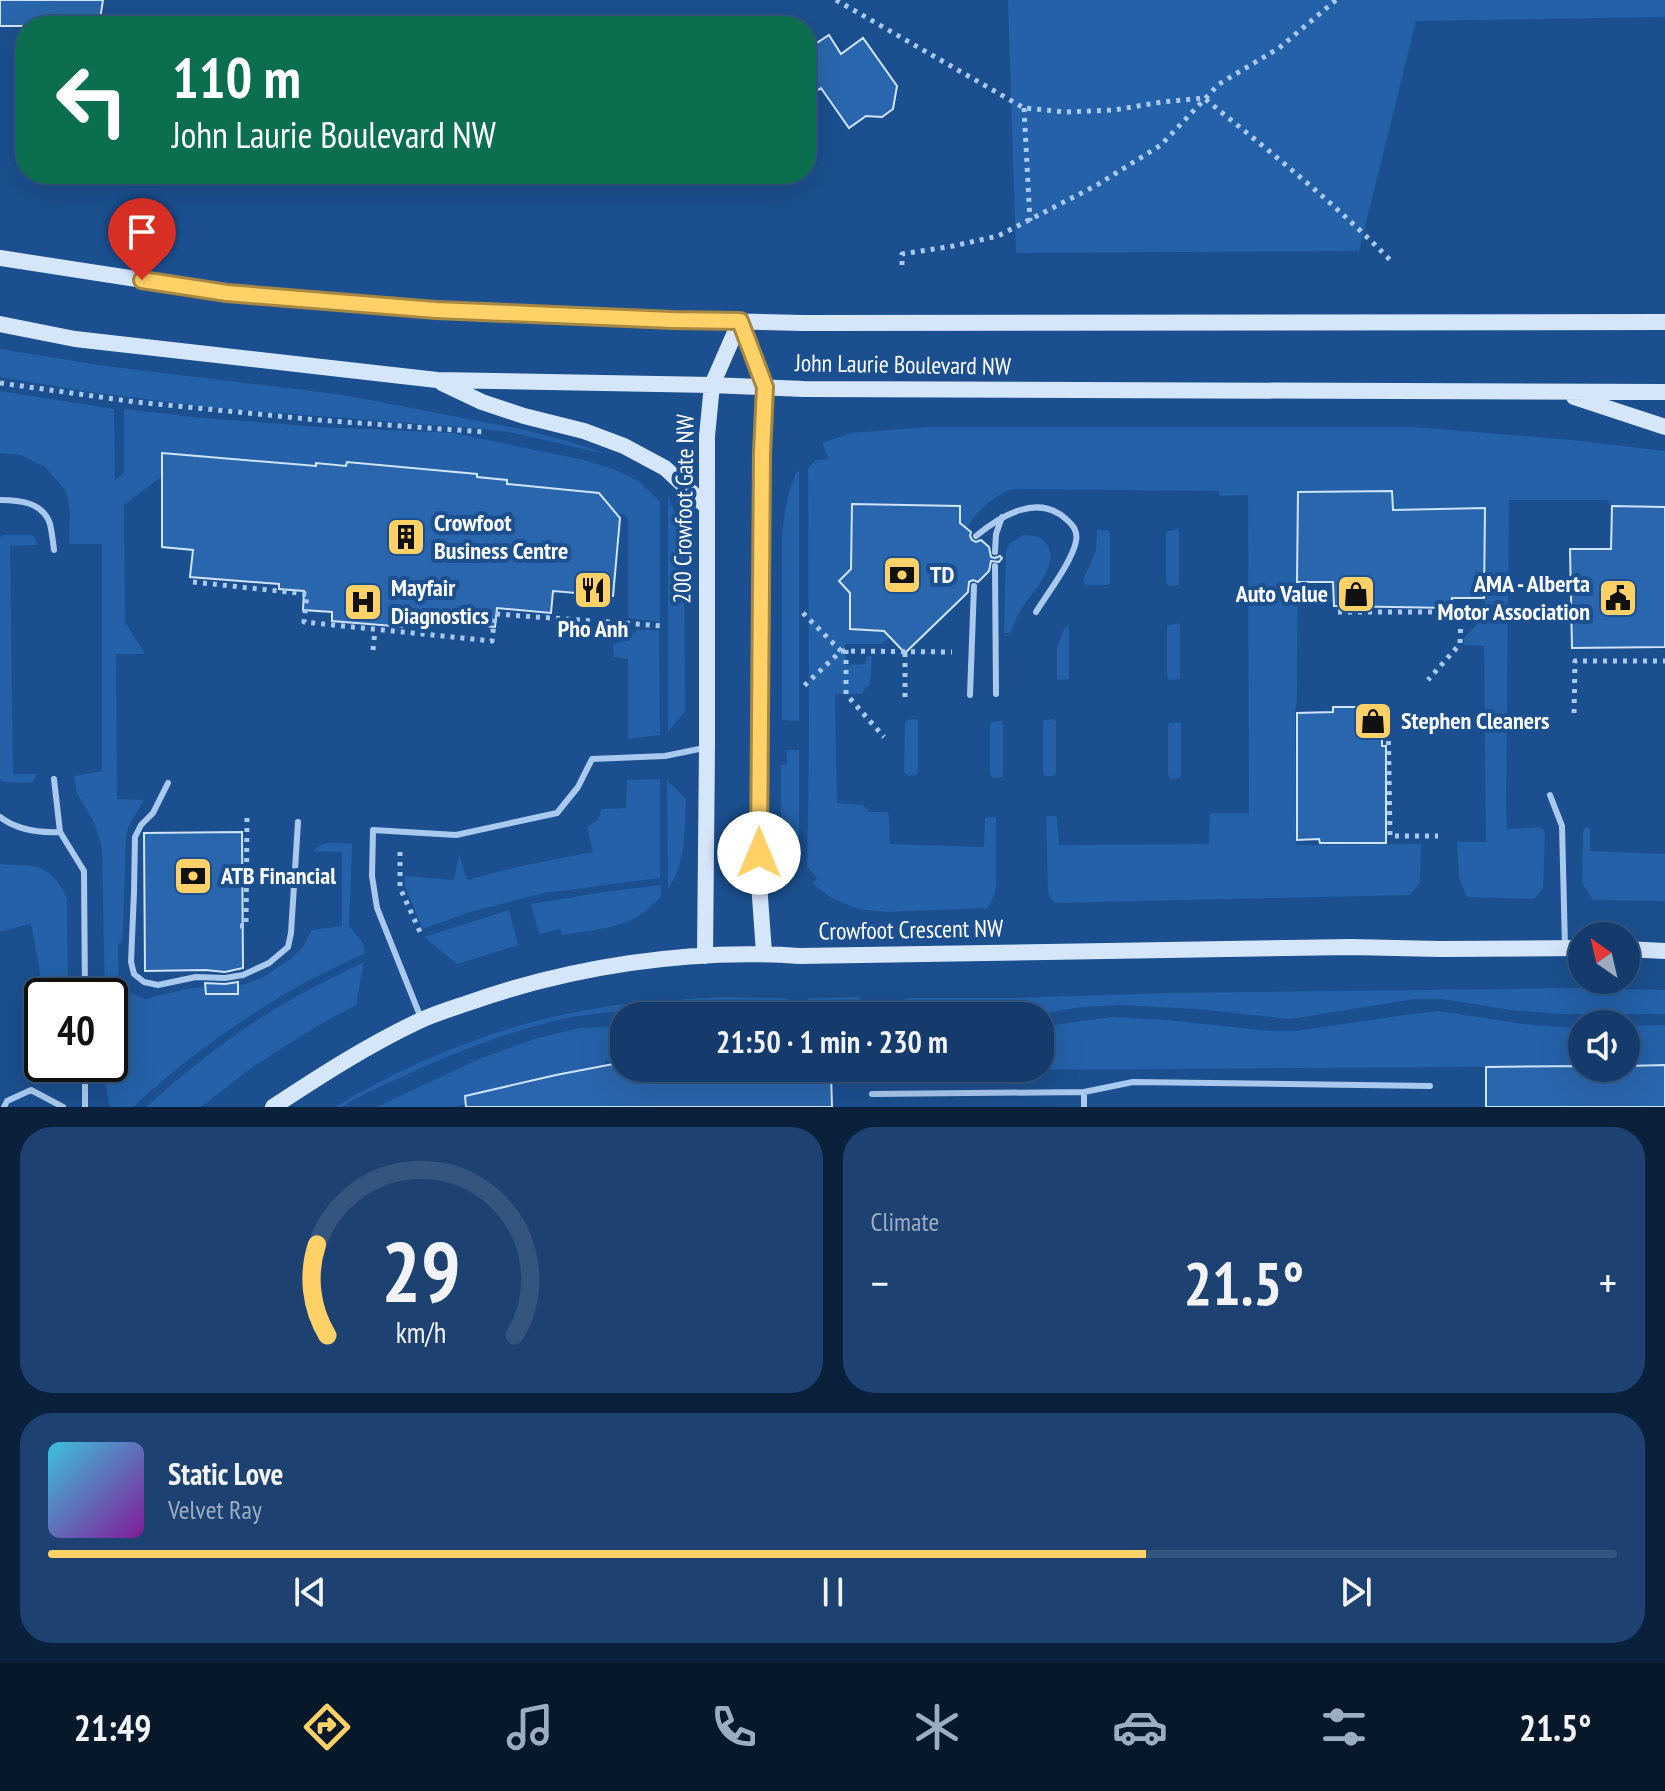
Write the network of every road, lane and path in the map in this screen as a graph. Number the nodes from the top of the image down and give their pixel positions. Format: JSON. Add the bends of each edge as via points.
{"nodes":[{"id":1,"x":836,"y":0,"type":"edge"},
{"id":2,"x":1336,"y":0,"type":"edge"},
{"id":3,"x":1204,"y":98,"type":"junction"},
{"id":4,"x":1024,"y":108,"type":"junction"},
{"id":5,"x":1030,"y":221,"type":"junction"},
{"id":6,"x":0,"y":258,"type":"edge"},
{"id":7,"x":1393,"y":263,"type":"dead end"},
{"id":8,"x":902,"y":265,"type":"dead end"},
{"id":9,"x":740,"y":321,"type":"junction"},
{"id":10,"x":1665,"y":322,"type":"edge"},
{"id":11,"x":0,"y":324,"type":"edge"},
{"id":12,"x":437,"y":380,"type":"junction"},
{"id":13,"x":0,"y":383,"type":"edge"},
{"id":14,"x":712,"y":385,"type":"junction"},
{"id":15,"x":765,"y":387,"type":"junction"},
{"id":16,"x":1665,"y":392,"type":"edge"},
{"id":17,"x":1561,"y":393,"type":"junction"},
{"id":18,"x":1665,"y":427,"type":"edge"},
{"id":19,"x":491,"y":433,"type":"dead end"},
{"id":20,"x":0,"y":500,"type":"edge"},
{"id":21,"x":706,"y":506,"type":"junction"},
{"id":22,"x":1002,"y":517,"type":"junction"},
{"id":23,"x":976,"y":536,"type":"dead end"},
{"id":24,"x":54,"y":550,"type":"dead end"},
{"id":25,"x":995,"y":552,"type":"dead end"},
{"id":26,"x":995,"y":566,"type":"dead end"},
{"id":27,"x":193,"y":582,"type":"dead end"},
{"id":28,"x":974,"y":586,"type":"dead end"},
{"id":29,"x":1036,"y":612,"type":"dead end"},
{"id":30,"x":1338,"y":612,"type":"dead end"},
{"id":31,"x":803,"y":613,"type":"dead end"},
{"id":32,"x":664,"y":626,"type":"dead end"},
{"id":33,"x":375,"y":630,"type":"junction"},
{"id":34,"x":373,"y":650,"type":"dead end"},
{"id":35,"x":844,"y":651,"type":"junction"},
{"id":36,"x":959,"y":651,"type":"dead end"},
{"id":37,"x":905,"y":653,"type":"dead end"},
{"id":38,"x":1665,"y":661,"type":"edge"},
{"id":39,"x":1428,"y":680,"type":"dead end"},
{"id":40,"x":804,"y":686,"type":"dead end"},
{"id":41,"x":996,"y":694,"type":"dead end"},
{"id":42,"x":970,"y":695,"type":"dead end"},
{"id":43,"x":905,"y":697,"type":"dead end"},
{"id":44,"x":1388,"y":711,"type":"dead end"},
{"id":45,"x":1574,"y":713,"type":"dead end"},
{"id":46,"x":884,"y":737,"type":"dead end"},
{"id":47,"x":707,"y":747,"type":"junction"},
{"id":48,"x":54,"y":779,"type":"dead end"},
{"id":49,"x":168,"y":783,"type":"dead end"},
{"id":50,"x":1550,"y":795,"type":"dead end"},
{"id":51,"x":0,"y":817,"type":"edge"},
{"id":52,"x":247,"y":818,"type":"dead end"},
{"id":53,"x":298,"y":822,"type":"dead end"},
{"id":54,"x":60,"y":832,"type":"junction"},
{"id":55,"x":401,"y":832,"type":"junction"},
{"id":56,"x":1438,"y":836,"type":"dead end"},
{"id":57,"x":1571,"y":922,"type":"edge"},
{"id":58,"x":240,"y":926,"type":"dead end"},
{"id":59,"x":421,"y":934,"type":"dead end"},
{"id":60,"x":1568,"y":948,"type":"edge"},
{"id":61,"x":1640,"y":950,"type":"edge"},
{"id":62,"x":1665,"y":951,"type":"edge"},
{"id":63,"x":764,"y":953,"type":"junction"},
{"id":64,"x":705,"y":956,"type":"junction"},
{"id":65,"x":85,"y":978,"type":"edge"},
{"id":66,"x":421,"y":1020,"type":"junction"},
{"id":67,"x":85,"y":1082,"type":"edge"},
{"id":68,"x":1430,"y":1086,"type":"dead end"},
{"id":69,"x":1084,"y":1092,"type":"junction"},
{"id":70,"x":872,"y":1094,"type":"dead end"},
{"id":71,"x":4,"y":1107,"type":"edge"},
{"id":72,"x":63,"y":1107,"type":"edge"},
{"id":73,"x":85,"y":1107,"type":"edge"},
{"id":74,"x":273,"y":1107,"type":"edge"},
{"id":75,"x":1084,"y":1107,"type":"edge"}],
"edges":[{"from":1,"to":4,"type":"path"},
{"from":2,"to":3,"type":"path","via":[[1279,48]]},
{"from":3,"to":4,"type":"path","via":[[1114,110]]},
{"from":3,"to":5,"type":"path","via":[[1161,145]]},
{"from":3,"to":7,"type":"path"},
{"from":4,"to":5,"type":"path"},
{"from":5,"to":8,"type":"path","via":[[998,236],[902,254]]},
{"from":6,"to":9,"type":"street","name":"John Laurie Boulevard NW","via":[[257,295],[436,310]]},
{"from":9,"to":10,"type":"street","name":"John Laurie Boulevard NW"},
{"from":9,"to":14,"type":"street","name":"200 Crowfoot Gate NW"},
{"from":9,"to":15,"type":"street"},
{"from":11,"to":12,"type":"street","name":"John Laurie Boulevard NW","via":[[75,339]]},
{"from":12,"to":14,"type":"street","name":"John Laurie Boulevard NW"},
{"from":12,"to":21,"type":"street","via":[[482,402],[624,446],[665,468]]},
{"from":13,"to":19,"type":"path","via":[[136,402]]},
{"from":14,"to":15,"type":"street","name":"John Laurie Boulevard NW"},
{"from":14,"to":21,"type":"street","name":"200 Crowfoot Gate NW"},
{"from":15,"to":17,"type":"street","name":"John Laurie Boulevard NW"},
{"from":15,"to":63,"type":"street","via":[[759,883]]},
{"from":16,"to":17,"type":"street","name":"John Laurie Boulevard NW"},
{"from":17,"to":18,"type":"street"},
{"from":20,"to":24,"type":"lane","via":[[29,502],[43,511]]},
{"from":21,"to":47,"type":"street","name":"200 Crowfoot Gate NW"},
{"from":22,"to":23,"type":"lane"},
{"from":22,"to":25,"type":"lane"},
{"from":22,"to":29,"type":"lane","via":[[1045,508],[1058,512],[1076,531],[1073,550]]},
{"from":26,"to":41,"type":"lane"},
{"from":27,"to":33,"type":"path","via":[[307,594],[304,622]]},
{"from":28,"to":42,"type":"lane"},
{"from":30,"to":39,"type":"path","via":[[1461,612],[1460,644]]},
{"from":31,"to":35,"type":"path"},
{"from":32,"to":33,"type":"path","via":[[495,614],[492,641]]},
{"from":33,"to":34,"type":"path"},
{"from":35,"to":36,"type":"path"},
{"from":35,"to":40,"type":"path"},
{"from":35,"to":46,"type":"path","via":[[846,694]]},
{"from":37,"to":43,"type":"path"},
{"from":38,"to":45,"type":"path","via":[[1575,661]]},
{"from":44,"to":56,"type":"path","via":[[1390,836]]},
{"from":47,"to":55,"type":"lane","via":[[665,756],[592,759],[557,813],[456,835]]},
{"from":47,"to":64,"type":"street","name":"200 Crowfoot Gate NW"},
{"from":48,"to":54,"type":"lane"},
{"from":49,"to":53,"type":"lane","via":[[135,837],[131,962],[134,974],[144,982],[243,975],[288,947]]},
{"from":50,"to":57,"type":"lane","via":[[1562,826]]},
{"from":51,"to":54,"type":"lane","via":[[42,833]]},
{"from":52,"to":58,"type":"path","via":[[246,926]]},
{"from":54,"to":65,"type":"lane","via":[[84,871]]},
{"from":55,"to":59,"type":"path","via":[[400,888]]},
{"from":55,"to":66,"type":"lane","via":[[373,830],[372,876],[377,908]]},
{"from":60,"to":63,"type":"street","name":"Crowfoot Crescent NW"},
{"from":61,"to":62,"type":"street"},
{"from":63,"to":64,"type":"street","name":"Crowfoot Crescent NW"},
{"from":64,"to":66,"type":"street","name":"Crowfoot Crescent NW","via":[[572,973]]},
{"from":66,"to":74,"type":"street","name":"Crowfoot Crescent NW"},
{"from":67,"to":73,"type":"lane"},
{"from":68,"to":69,"type":"lane","via":[[1133,1082]]},
{"from":69,"to":70,"type":"lane"},
{"from":69,"to":75,"type":"lane"},
{"from":71,"to":72,"type":"lane","via":[[31,1090]]}]}
